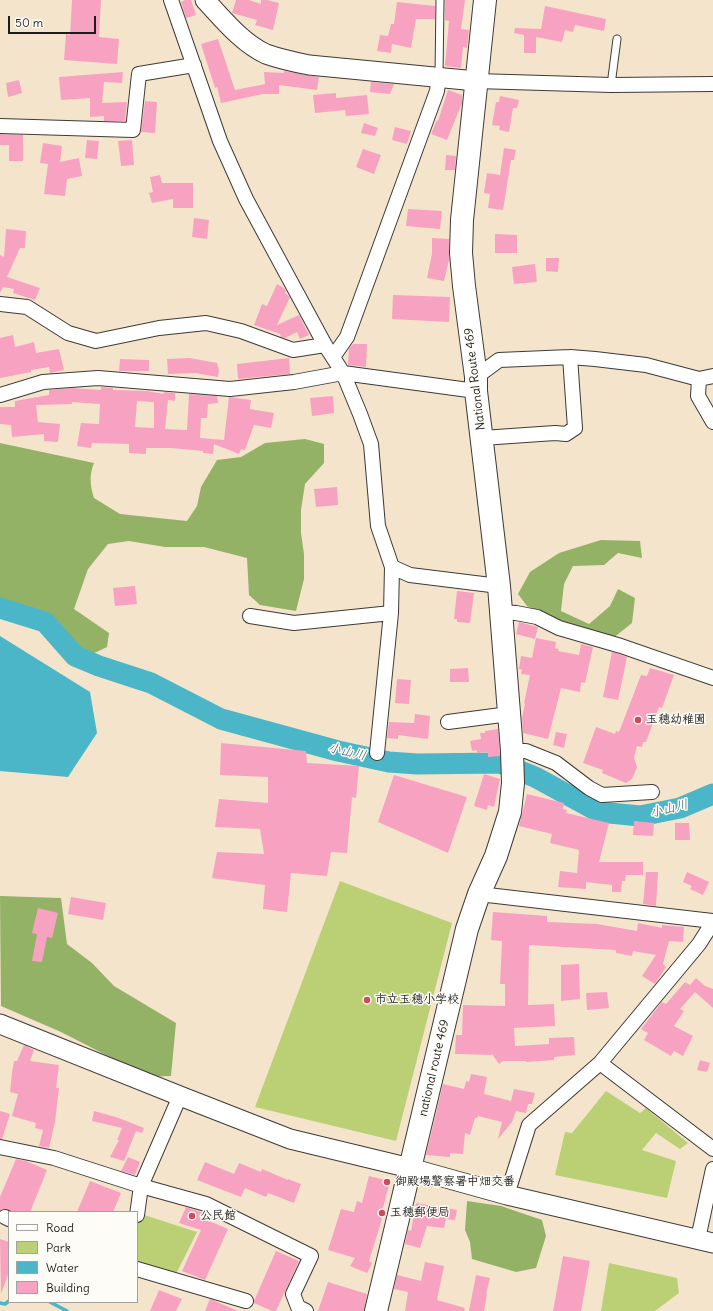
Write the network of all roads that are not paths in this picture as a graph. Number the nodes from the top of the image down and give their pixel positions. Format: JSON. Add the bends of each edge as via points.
{"nodes":[{"id":1,"x":171,"y":0,"type":"edge"},
{"id":2,"x":205,"y":0,"type":"edge"},
{"id":3,"x":440,"y":0,"type":"edge"},
{"id":4,"x":485,"y":0,"type":"edge"},
{"id":5,"x":617,"y":39,"type":"dead end"},
{"id":6,"x":194,"y":65,"type":"junction"},
{"id":7,"x":439,"y":76,"type":"junction"},
{"id":8,"x":476,"y":81,"type":"junction"},
{"id":9,"x":713,"y":84,"type":"edge"},
{"id":10,"x":611,"y":85,"type":"junction"},
{"id":11,"x":0,"y":126,"type":"edge"},
{"id":12,"x":0,"y":304,"type":"edge"},
{"id":13,"x":329,"y":350,"type":"junction"},
{"id":14,"x":570,"y":357,"type":"junction"},
{"id":15,"x":343,"y":373,"type":"junction"},
{"id":16,"x":713,"y":376,"type":"edge"},
{"id":17,"x":699,"y":379,"type":"junction"},
{"id":18,"x":476,"y":384,"type":"junction"},
{"id":19,"x":0,"y":395,"type":"edge"},
{"id":20,"x":713,"y":422,"type":"edge"},
{"id":21,"x":482,"y":438,"type":"junction"},
{"id":22,"x":392,"y":567,"type":"junction"},
{"id":23,"x":499,"y":586,"type":"junction"},
{"id":24,"x":501,"y":612,"type":"junction"},
{"id":25,"x":390,"y":613,"type":"junction"},
{"id":26,"x":250,"y":616,"type":"dead end"},
{"id":27,"x":713,"y":678,"type":"edge"},
{"id":28,"x":509,"y":714,"type":"junction"},
{"id":29,"x":448,"y":722,"type":"dead end"},
{"id":30,"x":377,"y":753,"type":"dead end"},
{"id":31,"x":512,"y":763,"type":"junction"},
{"id":32,"x":652,"y":792,"type":"dead end"},
{"id":33,"x":479,"y":894,"type":"junction"},
{"id":34,"x":713,"y":922,"type":"edge"},
{"id":35,"x":0,"y":1024,"type":"edge"},
{"id":36,"x":600,"y":1063,"type":"junction"},
{"id":37,"x":180,"y":1096,"type":"junction"},
{"id":38,"x":0,"y":1147,"type":"edge"},
{"id":39,"x":713,"y":1149,"type":"edge"},
{"id":40,"x":410,"y":1168,"type":"junction"},
{"id":41,"x":713,"y":1169,"type":"edge"},
{"id":42,"x":141,"y":1186,"type":"junction"},
{"id":43,"x":507,"y":1195,"type":"junction"},
{"id":44,"x":138,"y":1211,"type":"edge"},
{"id":45,"x":706,"y":1241,"type":"edge"},
{"id":46,"x":138,"y":1269,"type":"edge"},
{"id":47,"x":246,"y":1301,"type":"dead end"},
{"id":48,"x":306,"y":1311,"type":"edge"},
{"id":49,"x":376,"y":1311,"type":"edge"}],
"edges":[{"from":1,"to":6,"type":"street"},
{"from":2,"to":7,"type":"street","via":[[248,43],[265,53],[286,60],[309,65]]},
{"from":3,"to":7,"type":"lane"},
{"from":4,"to":8,"type":"highway","name":"National Route 469"},
{"from":5,"to":10,"type":"lane"},
{"from":6,"to":11,"type":"street","via":[[140,74],[133,130]]},
{"from":6,"to":13,"type":"street","via":[[220,141],[246,199]]},
{"from":7,"to":8,"type":"street"},
{"from":7,"to":13,"type":"street","via":[[437,91],[347,337]]},
{"from":8,"to":10,"type":"street"},
{"from":8,"to":18,"type":"highway","name":"National Route 469","via":[[461,253]]},
{"from":9,"to":10,"type":"street"},
{"from":12,"to":13,"type":"street","via":[[27,307],[68,333],[96,341],[159,328],[206,324],[241,331],[293,350]]},
{"from":13,"to":15,"type":"street"},
{"from":14,"to":17,"type":"street","via":[[646,365]]},
{"from":14,"to":18,"type":"street","via":[[499,360]]},
{"from":14,"to":21,"type":"street","via":[[575,428],[566,434]]},
{"from":15,"to":18,"type":"street"},
{"from":15,"to":19,"type":"street","via":[[294,382],[230,389],[98,378],[42,382]]},
{"from":15,"to":22,"type":"street","via":[[371,444],[378,526]]},
{"from":16,"to":17,"type":"street"},
{"from":17,"to":20,"type":"street","via":[[698,396]]},
{"from":18,"to":21,"type":"highway","name":"National Route 469"},
{"from":21,"to":23,"type":"highway","name":"National Route 469"},
{"from":22,"to":23,"type":"street","via":[[410,575]]},
{"from":22,"to":25,"type":"street"},
{"from":23,"to":24,"type":"highway","name":"National Route 469"},
{"from":24,"to":27,"type":"street","via":[[537,617],[559,628],[621,646]]},
{"from":24,"to":28,"type":"highway","name":"National Route 469"},
{"from":25,"to":26,"type":"street","via":[[294,623]]},
{"from":25,"to":30,"type":"street"},
{"from":28,"to":29,"type":"street"},
{"from":28,"to":31,"type":"highway","name":"National Route 469"},
{"from":31,"to":32,"type":"street","via":[[526,751],[556,763],[602,795]]},
{"from":31,"to":33,"type":"highway","name":"national route 469","via":[[510,812],[496,856]]},
{"from":33,"to":34,"type":"street"},
{"from":33,"to":40,"type":"highway","name":"national route 469","via":[[467,929]]},
{"from":34,"to":36,"type":"street","via":[[699,944]]},
{"from":35,"to":37,"type":"street"},
{"from":36,"to":39,"type":"street"},
{"from":36,"to":43,"type":"street","via":[[529,1125]]},
{"from":37,"to":40,"type":"street","via":[[290,1138]]},
{"from":37,"to":42,"type":"street"},
{"from":38,"to":42,"type":"street","via":[[54,1158]]},
{"from":40,"to":43,"type":"street"},
{"from":40,"to":49,"type":"highway","name":"national route 469"},
{"from":41,"to":45,"type":"street"},
{"from":42,"to":44,"type":"street"},
{"from":42,"to":48,"type":"street","via":[[206,1204],[311,1256],[293,1294],[298,1307]]},
{"from":43,"to":45,"type":"street"},
{"from":46,"to":47,"type":"street"}]}
